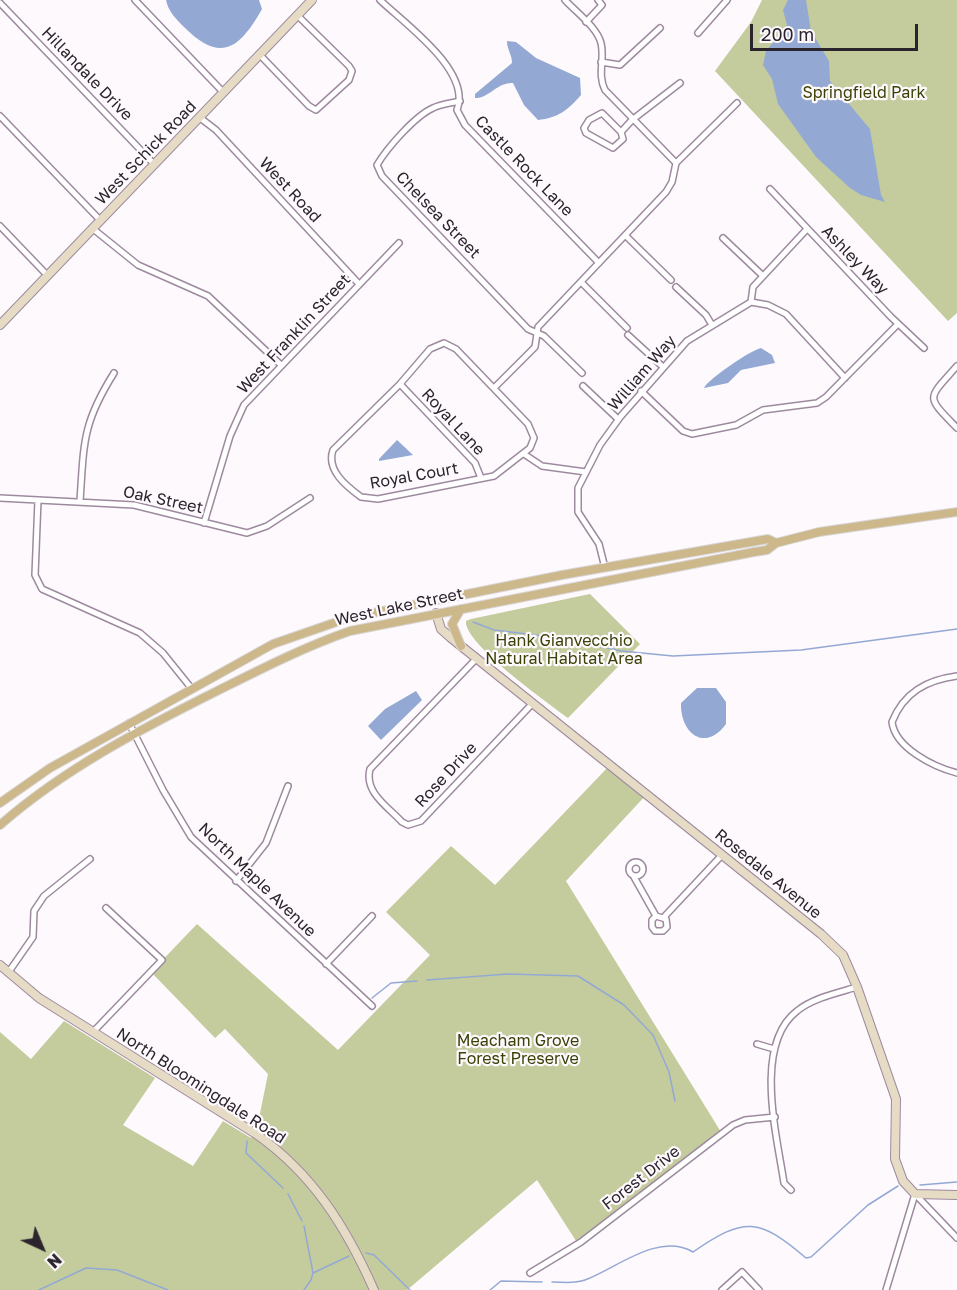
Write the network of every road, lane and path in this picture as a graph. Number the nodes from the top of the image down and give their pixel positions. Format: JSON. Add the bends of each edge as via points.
{"nodes":[{"id":1,"x":135,"y":0,"type":"edge"},
{"id":2,"x":312,"y":0,"type":"edge"},
{"id":3,"x":380,"y":0,"type":"edge"},
{"id":4,"x":598,"y":0,"type":"edge"},
{"id":5,"x":727,"y":0,"type":"edge"},
{"id":6,"x":567,"y":1,"type":"edge"},
{"id":7,"x":0,"y":3,"type":"edge"},
{"id":8,"x":297,"y":15,"type":"junction"},
{"id":9,"x":586,"y":22,"type":"junction"},
{"id":10,"x":660,"y":28,"type":"dead end"},
{"id":11,"x":698,"y":33,"type":"dead end"},
{"id":12,"x":259,"y":54,"type":"junction"},
{"id":13,"x":602,"y":62,"type":"junction"},
{"id":14,"x":680,"y":83,"type":"dead end"},
{"id":15,"x":223,"y":92,"type":"junction"},
{"id":16,"x":460,"y":101,"type":"junction"},
{"id":17,"x":737,"y":103,"type":"dead end"},
{"id":18,"x":0,"y":116,"type":"edge"},
{"id":19,"x":199,"y":117,"type":"junction"},
{"id":20,"x":632,"y":120,"type":"junction"},
{"id":21,"x":621,"y":132,"type":"junction"},
{"id":22,"x":676,"y":163,"type":"junction"},
{"id":23,"x":154,"y":164,"type":"junction"},
{"id":24,"x":770,"y":189,"type":"dead end"},
{"id":25,"x":100,"y":220,"type":"junction"},
{"id":26,"x":0,"y":226,"type":"edge"},
{"id":27,"x":92,"y":228,"type":"junction"},
{"id":28,"x":807,"y":230,"type":"junction"},
{"id":29,"x":626,"y":236,"type":"junction"},
{"id":30,"x":723,"y":238,"type":"dead end"},
{"id":31,"x":399,"y":243,"type":"dead end"},
{"id":32,"x":599,"y":263,"type":"junction"},
{"id":33,"x":47,"y":275,"type":"junction"},
{"id":34,"x":763,"y":276,"type":"junction"},
{"id":35,"x":671,"y":280,"type":"dead end"},
{"id":36,"x":581,"y":282,"type":"junction"},
{"id":37,"x":359,"y":284,"type":"junction"},
{"id":38,"x":676,"y":287,"type":"dead end"},
{"id":39,"x":750,"y":302,"type":"junction"},
{"id":40,"x":898,"y":324,"type":"junction"},
{"id":41,"x":0,"y":325,"type":"edge"},
{"id":42,"x":712,"y":325,"type":"junction"},
{"id":43,"x":536,"y":334,"type":"junction"},
{"id":44,"x":924,"y":348,"type":"dead end"},
{"id":45,"x":281,"y":365,"type":"junction"},
{"id":46,"x":957,"y":366,"type":"edge"},
{"id":47,"x":663,"y":367,"type":"junction"},
{"id":48,"x":114,"y":373,"type":"dead end"},
{"id":49,"x":582,"y":373,"type":"dead end"},
{"id":50,"x":845,"y":378,"type":"junction"},
{"id":51,"x":400,"y":384,"type":"junction"},
{"id":52,"x":583,"y":386,"type":"dead end"},
{"id":53,"x":494,"y":388,"type":"junction"},
{"id":54,"x":640,"y":391,"type":"junction"},
{"id":55,"x":618,"y":419,"type":"junction"},
{"id":56,"x":957,"y":428,"type":"edge"},
{"id":57,"x":524,"y":454,"type":"junction"},
{"id":58,"x":586,"y":472,"type":"junction"},
{"id":59,"x":481,"y":478,"type":"junction"},
{"id":60,"x":0,"y":498,"type":"edge"},
{"id":61,"x":310,"y":498,"type":"dead end"},
{"id":62,"x":38,"y":500,"type":"junction"},
{"id":63,"x":80,"y":501,"type":"junction"},
{"id":64,"x":957,"y":512,"type":"edge"},
{"id":65,"x":204,"y":523,"type":"junction"},
{"id":66,"x":776,"y":543,"type":"junction"},
{"id":67,"x":605,"y":568,"type":"junction"},
{"id":68,"x":433,"y":602,"type":"junction"},
{"id":69,"x":461,"y":609,"type":"junction"},
{"id":70,"x":436,"y":613,"type":"junction"},
{"id":71,"x":461,"y":646,"type":"junction"},
{"id":72,"x":477,"y":658,"type":"junction"},
{"id":73,"x":957,"y":676,"type":"edge"},
{"id":74,"x":192,"y":689,"type":"junction"},
{"id":75,"x":532,"y":703,"type":"junction"},
{"id":76,"x":129,"y":723,"type":"junction"},
{"id":77,"x":135,"y":734,"type":"junction"},
{"id":78,"x":957,"y":773,"type":"edge"},
{"id":79,"x":288,"y":786,"type":"dead end"},
{"id":80,"x":0,"y":804,"type":"edge"},
{"id":81,"x":0,"y":825,"type":"edge"},
{"id":82,"x":722,"y":855,"type":"junction"},
{"id":83,"x":90,"y":859,"type":"dead end"},
{"id":84,"x":634,"y":877,"type":"dead end"},
{"id":85,"x":236,"y":881,"type":"junction"},
{"id":86,"x":106,"y":908,"type":"dead end"},
{"id":87,"x":372,"y":916,"type":"dead end"},
{"id":88,"x":656,"y":916,"type":"junction"},
{"id":89,"x":664,"y":917,"type":"junction"},
{"id":90,"x":326,"y":964,"type":"junction"},
{"id":91,"x":0,"y":965,"type":"edge"},
{"id":92,"x":8,"y":973,"type":"junction"},
{"id":93,"x":857,"y":987,"type":"junction"},
{"id":94,"x":372,"y":1006,"type":"dead end"},
{"id":95,"x":93,"y":1032,"type":"junction"},
{"id":96,"x":757,"y":1044,"type":"dead end"},
{"id":97,"x":774,"y":1049,"type":"junction"},
{"id":98,"x":774,"y":1117,"type":"junction"},
{"id":99,"x":790,"y":1190,"type":"dead end"},
{"id":100,"x":915,"y":1194,"type":"junction"},
{"id":101,"x":957,"y":1195,"type":"edge"},
{"id":102,"x":957,"y":1238,"type":"edge"},
{"id":103,"x":530,"y":1274,"type":"dead end"},
{"id":104,"x":374,"y":1290,"type":"edge"},
{"id":105,"x":722,"y":1290,"type":"edge"},
{"id":106,"x":759,"y":1290,"type":"edge"},
{"id":107,"x":886,"y":1290,"type":"edge"}],
"edges":[{"from":1,"to":15,"type":"street"},
{"from":2,"to":8,"type":"street","name":"West Schick Road"},
{"from":3,"to":16,"type":"street","name":"Castle Rock Lane","via":[[446,63],[453,73]]},
{"from":4,"to":9,"type":"street","via":[[601,9]]},
{"from":5,"to":11,"type":"street"},
{"from":6,"to":9,"type":"street"},
{"from":7,"to":23,"type":"street","name":"Hillandale Drive"},
{"from":8,"to":12,"type":"street","name":"West Schick Road"},
{"from":8,"to":12,"type":"street","via":[[349,66],[349,80],[316,110]]},
{"from":9,"to":13,"type":"street","via":[[602,44]]},
{"from":10,"to":13,"type":"street","via":[[620,65]]},
{"from":12,"to":15,"type":"street","name":"West Schick Road"},
{"from":13,"to":20,"type":"street","via":[[600,78],[604,90]]},
{"from":14,"to":20,"type":"street"},
{"from":15,"to":19,"type":"street","name":"West Schick Road"},
{"from":16,"to":32,"type":"street","name":"Castle Rock Lane","via":[[457,110],[465,125]]},
{"from":16,"to":43,"type":"street","name":"Chelsea Street","via":[[423,114],[377,165],[385,179]]},
{"from":17,"to":22,"type":"street"},
{"from":18,"to":25,"type":"street"},
{"from":19,"to":23,"type":"street","name":"West Schick Road"},
{"from":19,"to":37,"type":"street","name":"West Road","via":[[216,130]]},
{"from":20,"to":21,"type":"street"},
{"from":20,"to":22,"type":"street"},
{"from":21,"to":21,"type":"street","via":[[602,113],[584,128],[586,134],[612,147],[623,139]]},
{"from":22,"to":29,"type":"street","via":[[666,192]]},
{"from":23,"to":25,"type":"street","name":"West Schick Road"},
{"from":24,"to":28,"type":"street","name":"Ashley Way","via":[[803,221]]},
{"from":25,"to":27,"type":"street","name":"West Schick Road"},
{"from":26,"to":33,"type":"street"},
{"from":27,"to":33,"type":"street","name":"West Schick Road"},
{"from":27,"to":45,"type":"street","via":[[142,267],[208,296]]},
{"from":28,"to":34,"type":"street"},
{"from":28,"to":40,"type":"street","name":"Ashley Way"},
{"from":29,"to":32,"type":"street"},
{"from":29,"to":35,"type":"street"},
{"from":30,"to":34,"type":"street"},
{"from":31,"to":37,"type":"street","name":"West Franklin Street"},
{"from":32,"to":36,"type":"street"},
{"from":33,"to":41,"type":"street","name":"West Schick Road"},
{"from":34,"to":39,"type":"street","via":[[753,287]]},
{"from":36,"to":43,"type":"street","via":[[538,327]]},
{"from":36,"to":47,"type":"street"},
{"from":37,"to":45,"type":"street","name":"West Franklin Street"},
{"from":38,"to":42,"type":"street"},
{"from":39,"to":42,"type":"street","name":"William Way"},
{"from":39,"to":50,"type":"street","via":[[786,314]]},
{"from":40,"to":44,"type":"street","name":"Ashley Way"},
{"from":40,"to":50,"type":"street"},
{"from":42,"to":47,"type":"street","name":"William Way","via":[[687,341]]},
{"from":43,"to":49,"type":"street","via":[[544,336]]},
{"from":43,"to":53,"type":"street","via":[[535,347]]},
{"from":45,"to":65,"type":"street","name":"West Franklin Street","via":[[244,405],[234,424]]},
{"from":46,"to":56,"type":"street","via":[[933,397],[935,405]]},
{"from":47,"to":54,"type":"street","name":"William Way"},
{"from":48,"to":63,"type":"street","via":[[87,424]]},
{"from":50,"to":54,"type":"street","via":[[817,403],[763,410],[736,425],[692,434],[680,429]]},
{"from":51,"to":53,"type":"street","name":"Royal Lane","via":[[430,349],[444,343],[456,349]]},
{"from":51,"to":59,"type":"street","name":"Royal Lane","via":[[474,463]]},
{"from":51,"to":59,"type":"street","name":"Royal Court","via":[[333,450],[330,458],[335,473],[368,500]]},
{"from":52,"to":55,"type":"street"},
{"from":53,"to":57,"type":"street","name":"Royal Lane","via":[[532,429],[534,438]]},
{"from":54,"to":55,"type":"street","name":"William Way"},
{"from":55,"to":58,"type":"street","name":"William Way"},
{"from":57,"to":58,"type":"street","via":[[542,466]]},
{"from":57,"to":59,"type":"street","name":"Royal Lane","via":[[502,471]]},
{"from":58,"to":67,"type":"street","name":"William Way","via":[[578,488],[578,512],[599,544]]},
{"from":60,"to":62,"type":"street","name":"Oak Street"},
{"from":61,"to":65,"type":"street","name":"Oak Street","via":[[267,526],[248,533]]},
{"from":62,"to":63,"type":"street","name":"Oak Street"},
{"from":62,"to":74,"type":"street","via":[[35,575],[39,585],[140,633],[163,653]]},
{"from":63,"to":65,"type":"street","name":"Oak Street","via":[[134,505]]},
{"from":64,"to":66,"type":"main road","name":"West Lake Street","via":[[819,532]]},
{"from":66,"to":67,"type":"main road","name":"West Lake Street","via":[[768,539]]},
{"from":66,"to":69,"type":"main road","name":"West Lake Street","via":[[754,552]]},
{"from":67,"to":68,"type":"main road","name":"West Lake Street"},
{"from":68,"to":70,"type":"main road"},
{"from":68,"to":74,"type":"main road","name":"West Lake Street","via":[[348,618],[273,644]]},
{"from":69,"to":70,"type":"main road","name":"West Lake Street"},
{"from":69,"to":71,"type":"main road","via":[[452,624]]},
{"from":70,"to":71,"type":"street","name":"Rosedale Avenue","via":[[441,628]]},
{"from":70,"to":77,"type":"main road","name":"West Lake Street","via":[[321,640]]},
{"from":71,"to":72,"type":"street","name":"Rosedale Avenue"},
{"from":72,"to":75,"type":"street","name":"Rosedale Avenue"},
{"from":72,"to":75,"type":"street","name":"Rose Drive","via":[[370,769],[370,788],[402,822],[408,825],[421,821]]},
{"from":73,"to":78,"type":"street","via":[[937,679],[918,688],[897,708],[892,722],[897,734],[918,756]]},
{"from":74,"to":76,"type":"main road","name":"West Lake Street"},
{"from":75,"to":82,"type":"street","name":"Rosedale Avenue"},
{"from":76,"to":77,"type":"street","name":"North Maple Avenue"},
{"from":76,"to":80,"type":"main road","name":"West Lake Street","via":[[50,768]]},
{"from":77,"to":81,"type":"main road","name":"West Lake Street","via":[[43,790]]},
{"from":77,"to":85,"type":"street","name":"North Maple Avenue","via":[[186,830]]},
{"from":79,"to":85,"type":"street","via":[[266,843]]},
{"from":82,"to":89,"type":"street"},
{"from":82,"to":93,"type":"street","name":"Rosedale Avenue","via":[[836,948]]},
{"from":83,"to":92,"type":"street","via":[[44,896],[34,911],[33,938]]},
{"from":84,"to":88,"type":"street"},
{"from":85,"to":90,"type":"street","name":"North Maple Avenue"},
{"from":86,"to":95,"type":"street","via":[[162,960]]},
{"from":87,"to":90,"type":"street"},
{"from":88,"to":89,"type":"street"},
{"from":88,"to":89,"type":"street","via":[[651,925],[658,932],[667,927]]},
{"from":90,"to":94,"type":"street","name":"North Maple Avenue"},
{"from":91,"to":92,"type":"street","name":"North Bloomingdale Road"},
{"from":92,"to":95,"type":"street","name":"North Bloomingdale Road","via":[[30,992]]},
{"from":93,"to":97,"type":"street","via":[[796,1011]]},
{"from":93,"to":100,"type":"street","name":"Rosedale Avenue","via":[[896,1099],[895,1159],[903,1181]]},
{"from":95,"to":104,"type":"street","name":"North Bloomingdale Road","via":[[256,1134],[289,1160],[336,1215]]},
{"from":96,"to":97,"type":"street"},
{"from":97,"to":98,"type":"street"},
{"from":98,"to":99,"type":"street","via":[[784,1183]]},
{"from":98,"to":103,"type":"street","name":"Forest Drive","via":[[733,1125],[581,1242]]},
{"from":100,"to":101,"type":"street"},
{"from":100,"to":102,"type":"street","name":"Rosedale Avenue"},
{"from":100,"to":107,"type":"street"},
{"from":105,"to":106,"type":"street","via":[[741,1272]]}]}
